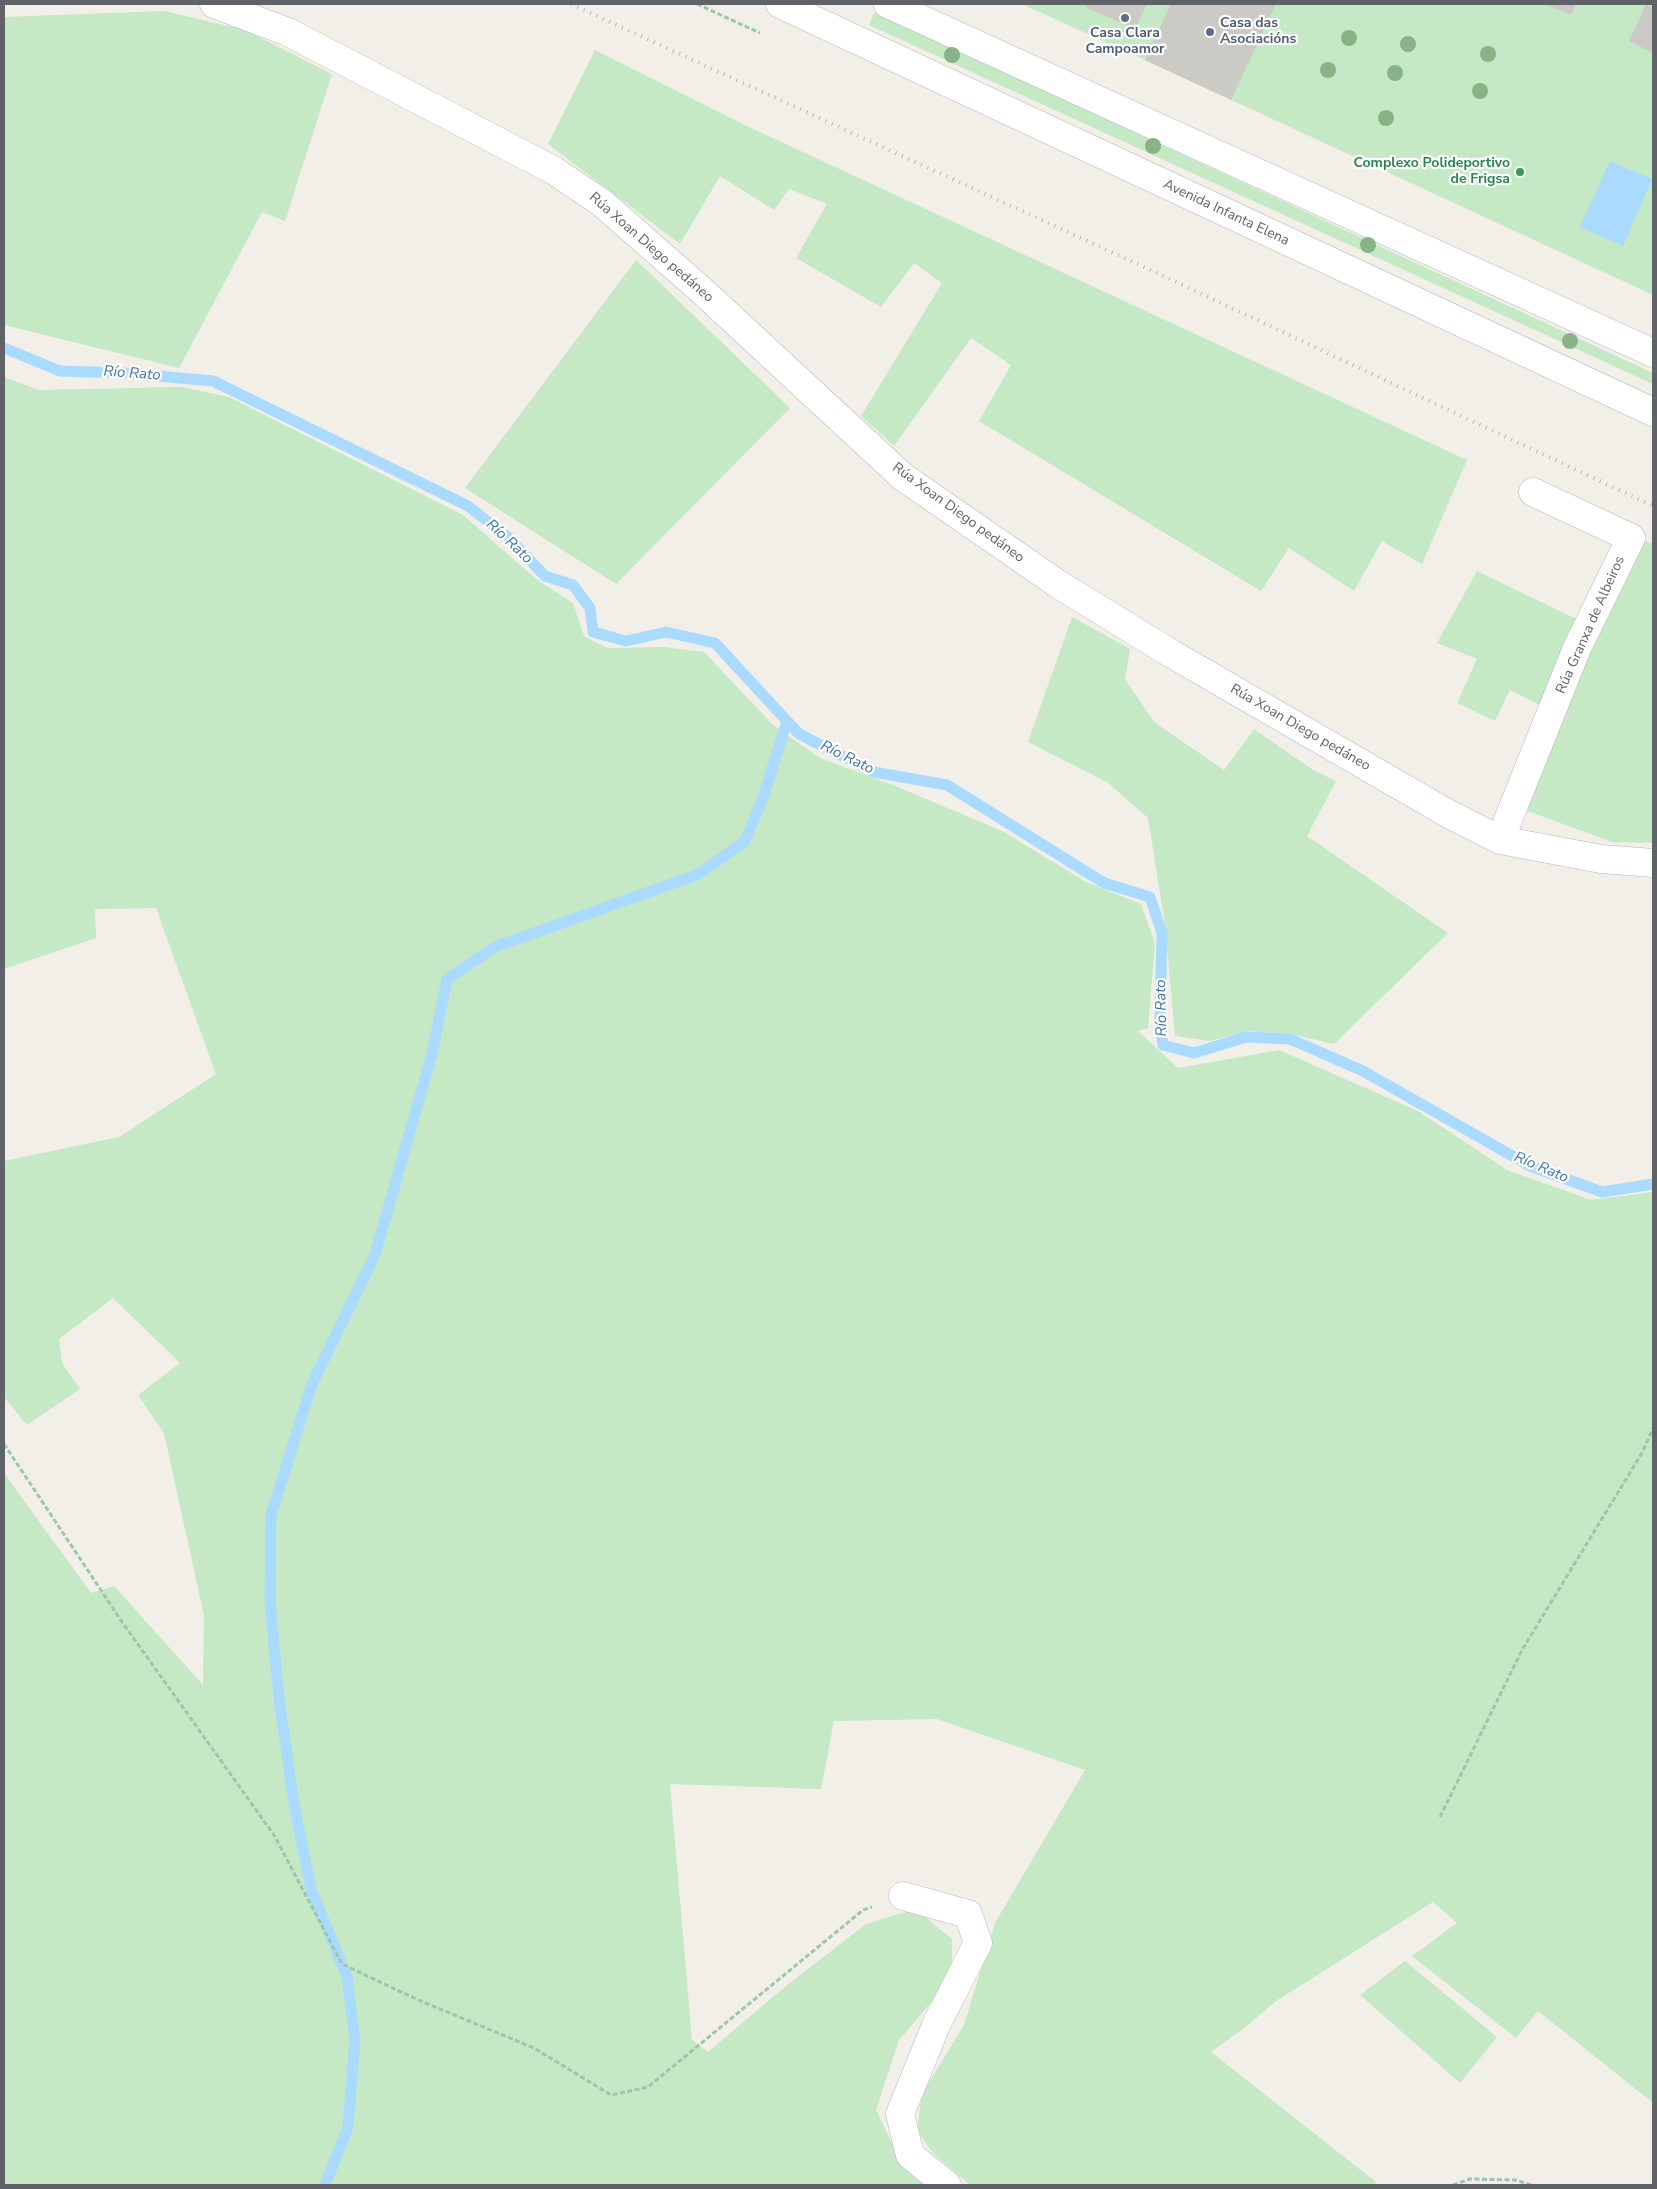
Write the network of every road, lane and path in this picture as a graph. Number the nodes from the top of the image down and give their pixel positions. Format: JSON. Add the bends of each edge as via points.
{"nodes":[{"id":1,"x":214,"y":4,"type":"edge"},
{"id":2,"x":888,"y":4,"type":"edge"},
{"id":3,"x":794,"y":7,"type":"edge"},
{"id":4,"x":1653,"y":353,"type":"edge"},
{"id":5,"x":1653,"y":412,"type":"edge"},
{"id":6,"x":1533,"y":492,"type":"dead end"},
{"id":7,"x":1500,"y":840,"type":"junction"},
{"id":8,"x":1653,"y":863,"type":"edge"},
{"id":9,"x":1653,"y":1428,"type":"edge"},
{"id":10,"x":4,"y":1444,"type":"edge"},
{"id":11,"x":1440,"y":1818,"type":"dead end"},
{"id":12,"x":903,"y":1896,"type":"joint"},
{"id":13,"x":947,"y":2185,"type":"edge"},
{"id":14,"x":1453,"y":2185,"type":"edge"},
{"id":15,"x":1532,"y":2185,"type":"edge"}],
"edges":[{"from":1,"to":7,"type":"street","name":"Rúa Xoan Diego pedáneo","via":[[288,32],[553,170],[602,203],[903,477],[1058,584],[1164,649],[1447,813]]},
{"from":2,"to":4,"type":"street"},
{"from":3,"to":5,"type":"street","name":"Avenida Infanta Elena"},
{"from":6,"to":7,"type":"street","name":"Rúa Granxa de Albeiros","via":[[1630,538],[1577,648]]},
{"from":7,"to":8,"type":"street","name":"Rúa Xoan Diego pedáneo","via":[[1601,859]]},
{"from":9,"to":11,"type":"path","via":[[1642,1453],[1522,1650]]},
{"from":10,"to":12,"type":"path","via":[[122,1622],[274,1835],[342,1964],[534,2048],[611,2095],[648,2087],[863,1910]]},
{"from":12,"to":13,"type":"street","via":[[968,1914],[978,1943],[937,2023],[900,2114],[910,2155]]},
{"from":14,"to":15,"type":"path","via":[[1470,2179],[1515,2180]]}]}
